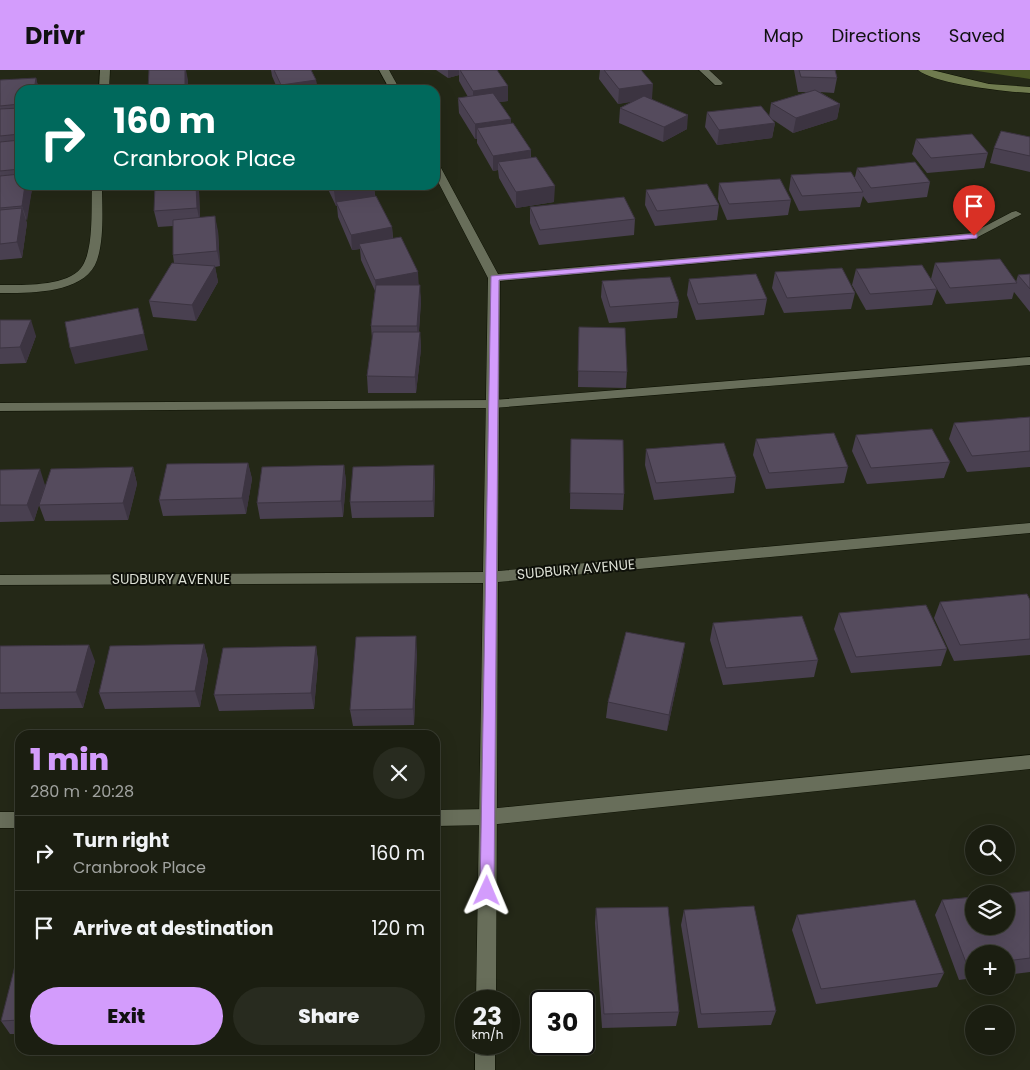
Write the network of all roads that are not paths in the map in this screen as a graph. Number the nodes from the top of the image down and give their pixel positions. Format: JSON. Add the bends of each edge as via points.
{"nodes":[{"id":1,"x":105,"y":70,"type":"edge"},
{"id":2,"x":384,"y":70,"type":"edge"},
{"id":3,"x":704,"y":70,"type":"edge"},
{"id":4,"x":922,"y":70,"type":"edge"},
{"id":5,"x":718,"y":83,"type":"dead end"},
{"id":6,"x":104,"y":85,"type":"edge"},
{"id":7,"x":392,"y":85,"type":"edge"},
{"id":8,"x":1030,"y":90,"type":"edge"},
{"id":9,"x":440,"y":175,"type":"edge"},
{"id":10,"x":97,"y":190,"type":"edge"},
{"id":11,"x":1016,"y":214,"type":"dead end"},
{"id":12,"x":494,"y":278,"type":"junction"},
{"id":13,"x":0,"y":289,"type":"edge"},
{"id":14,"x":1030,"y":361,"type":"edge"},
{"id":15,"x":493,"y":404,"type":"junction"},
{"id":16,"x":0,"y":407,"type":"edge"},
{"id":17,"x":1030,"y":528,"type":"edge"},
{"id":18,"x":491,"y":577,"type":"junction"},
{"id":19,"x":0,"y":580,"type":"edge"},
{"id":20,"x":1030,"y":762,"type":"edge"},
{"id":21,"x":440,"y":818,"type":"edge"},
{"id":22,"x":488,"y":818,"type":"junction"},
{"id":23,"x":0,"y":820,"type":"edge"},
{"id":24,"x":15,"y":820,"type":"edge"},
{"id":25,"x":486,"y":990,"type":"edge"},
{"id":26,"x":485,"y":1055,"type":"edge"},
{"id":27,"x":485,"y":1070,"type":"edge"}],
"edges":[{"from":1,"to":6,"type":"street"},
{"from":2,"to":7,"type":"street"},
{"from":3,"to":5,"type":"street"},
{"from":4,"to":8,"type":"main road","via":[[958,82]]},
{"from":9,"to":12,"type":"street"},
{"from":10,"to":13,"type":"street","via":[[89,267],[77,278],[56,285]]},
{"from":11,"to":12,"type":"street","via":[[974,236]]},
{"from":12,"to":15,"type":"street"},
{"from":14,"to":15,"type":"street"},
{"from":15,"to":16,"type":"street"},
{"from":15,"to":18,"type":"street"},
{"from":17,"to":18,"type":"street","name":"SUDBURY AVENUE"},
{"from":18,"to":19,"type":"street","name":"SUDBURY AVENUE"},
{"from":18,"to":22,"type":"street"},
{"from":20,"to":22,"type":"street"},
{"from":21,"to":22,"type":"street"},
{"from":22,"to":25,"type":"street"},
{"from":23,"to":24,"type":"street"},
{"from":26,"to":27,"type":"street"}]}
